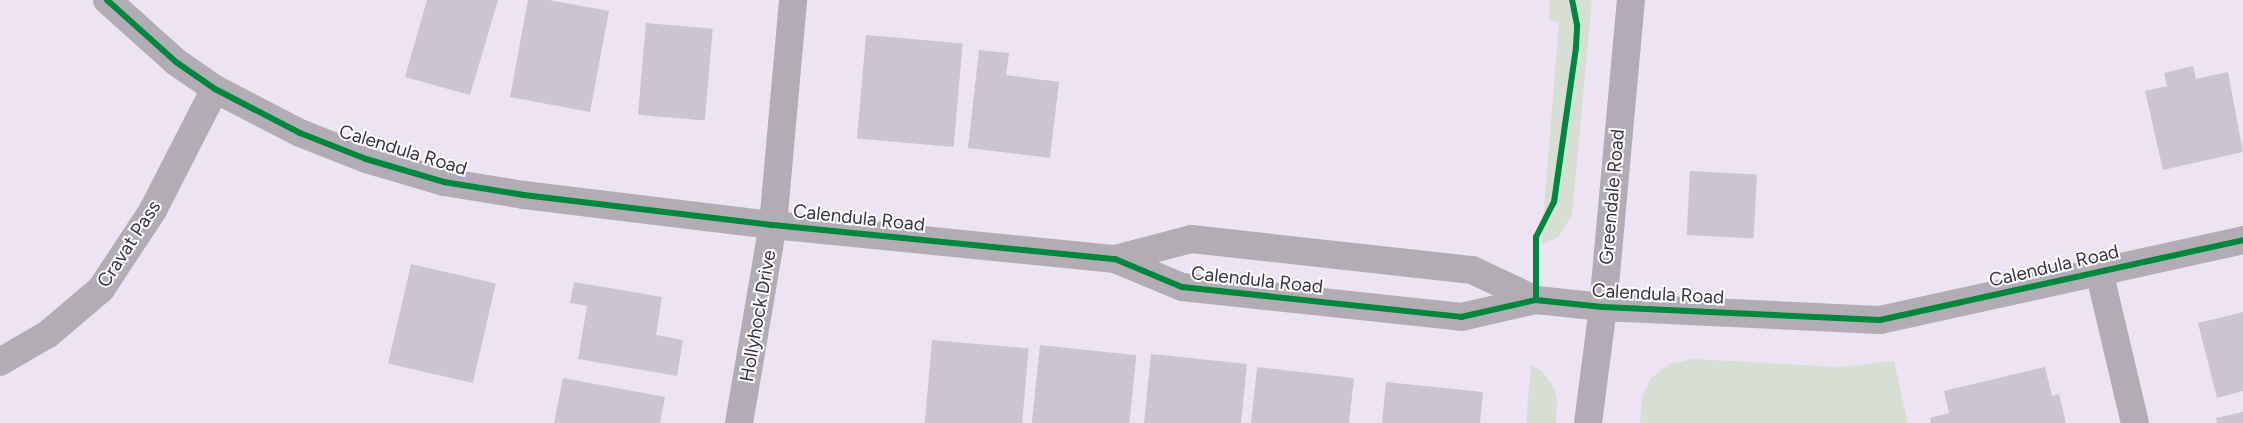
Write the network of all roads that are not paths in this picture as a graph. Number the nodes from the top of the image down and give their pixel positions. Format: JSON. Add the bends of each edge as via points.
{"nodes":[{"id":1,"x":107,"y":0,"type":"edge"},
{"id":2,"x":793,"y":0,"type":"edge"},
{"id":3,"x":1631,"y":0,"type":"edge"},
{"id":4,"x":216,"y":89,"type":"junction"},
{"id":5,"x":773,"y":225,"type":"junction"},
{"id":6,"x":2243,"y":240,"type":"edge"},
{"id":7,"x":1114,"y":259,"type":"junction"},
{"id":8,"x":2099,"y":270,"type":"junction"},
{"id":9,"x":1536,"y":300,"type":"junction"},
{"id":10,"x":1603,"y":307,"type":"junction"},
{"id":11,"x":0,"y":362,"type":"edge"},
{"id":12,"x":739,"y":423,"type":"edge"},
{"id":13,"x":1588,"y":423,"type":"edge"},
{"id":14,"x":2135,"y":423,"type":"edge"}],
"edges":[{"from":1,"to":4,"type":"street","name":"Calendula Road","via":[[176,62]]},
{"from":2,"to":5,"type":"street","name":"Hollyhock Drive"},
{"from":3,"to":10,"type":"street","name":"Greendale Road"},
{"from":4,"to":5,"type":"street","name":"Calendula Road","via":[[310,136],[366,159],[444,182],[524,195]]},
{"from":4,"to":11,"type":"street","name":"Cravat Pass","via":[[153,210],[101,289],[48,334]]},
{"from":5,"to":7,"type":"street","name":"Calendula Road"},
{"from":5,"to":12,"type":"street","name":"Hollyhock Drive"},
{"from":6,"to":8,"type":"street","name":"Calendula Road"},
{"from":7,"to":9,"type":"street","name":"Calendula Road","via":[[1182,287],[1461,317]]},
{"from":7,"to":9,"type":"street","name":"Calendula Road","via":[[1191,239],[1472,270]]},
{"from":8,"to":10,"type":"street","name":"Calendula Road","via":[[1880,320]]},
{"from":8,"to":14,"type":"street"},
{"from":9,"to":10,"type":"street","name":"Calendula Road"},
{"from":10,"to":13,"type":"street","name":"Greendale Road"}]}
